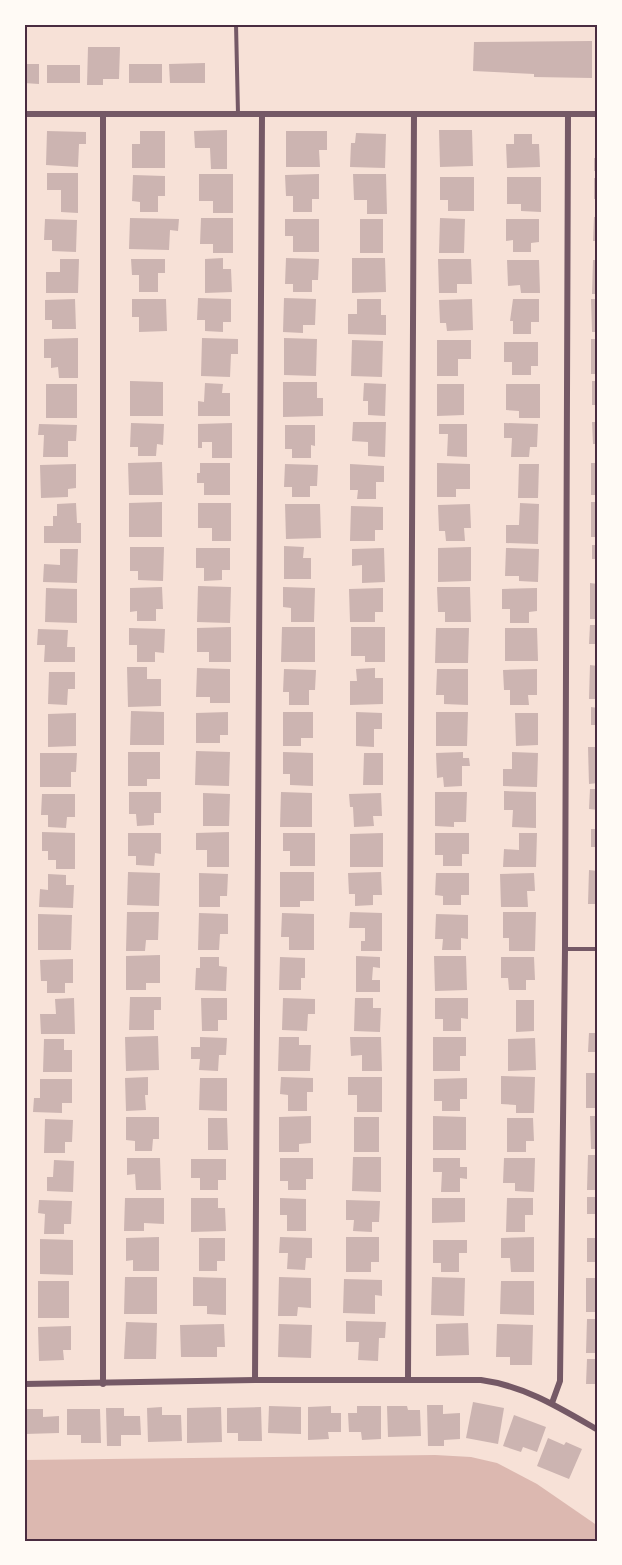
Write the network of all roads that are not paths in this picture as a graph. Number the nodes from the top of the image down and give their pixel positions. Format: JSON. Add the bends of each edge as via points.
{"nodes":[{"id":1,"x":236,"y":24,"type":"edge"},
{"id":2,"x":24,"y":114,"type":"edge"},
{"id":3,"x":103,"y":114,"type":"junction"},
{"id":4,"x":414,"y":114,"type":"junction"},
{"id":5,"x":568,"y":114,"type":"junction"},
{"id":6,"x":598,"y":114,"type":"edge"},
{"id":7,"x":238,"y":115,"type":"junction"},
{"id":8,"x":262,"y":115,"type":"junction"},
{"id":9,"x":565,"y":949,"type":"junction"},
{"id":10,"x":598,"y":949,"type":"edge"},
{"id":11,"x":408,"y":1379,"type":"junction"},
{"id":12,"x":255,"y":1380,"type":"junction"},
{"id":13,"x":24,"y":1384,"type":"edge"},
{"id":14,"x":103,"y":1384,"type":"junction"},
{"id":15,"x":552,"y":1403,"type":"junction"},
{"id":16,"x":598,"y":1430,"type":"edge"}],
"edges":[{"from":1,"to":7,"type":"lane"},
{"from":2,"to":3,"type":"street"},
{"from":3,"to":7,"type":"street"},
{"from":3,"to":14,"type":"street"},
{"from":4,"to":5,"type":"street"},
{"from":4,"to":8,"type":"street"},
{"from":4,"to":11,"type":"street"},
{"from":5,"to":6,"type":"street"},
{"from":5,"to":9,"type":"street"},
{"from":7,"to":8,"type":"street"},
{"from":8,"to":12,"type":"street"},
{"from":9,"to":10,"type":"lane"},
{"from":9,"to":15,"type":"street","via":[[560,1381]]},
{"from":11,"to":12,"type":"street"},
{"from":11,"to":15,"type":"street","via":[[500,1383]]},
{"from":12,"to":14,"type":"street"},
{"from":13,"to":14,"type":"street"},
{"from":15,"to":16,"type":"street"}]}
